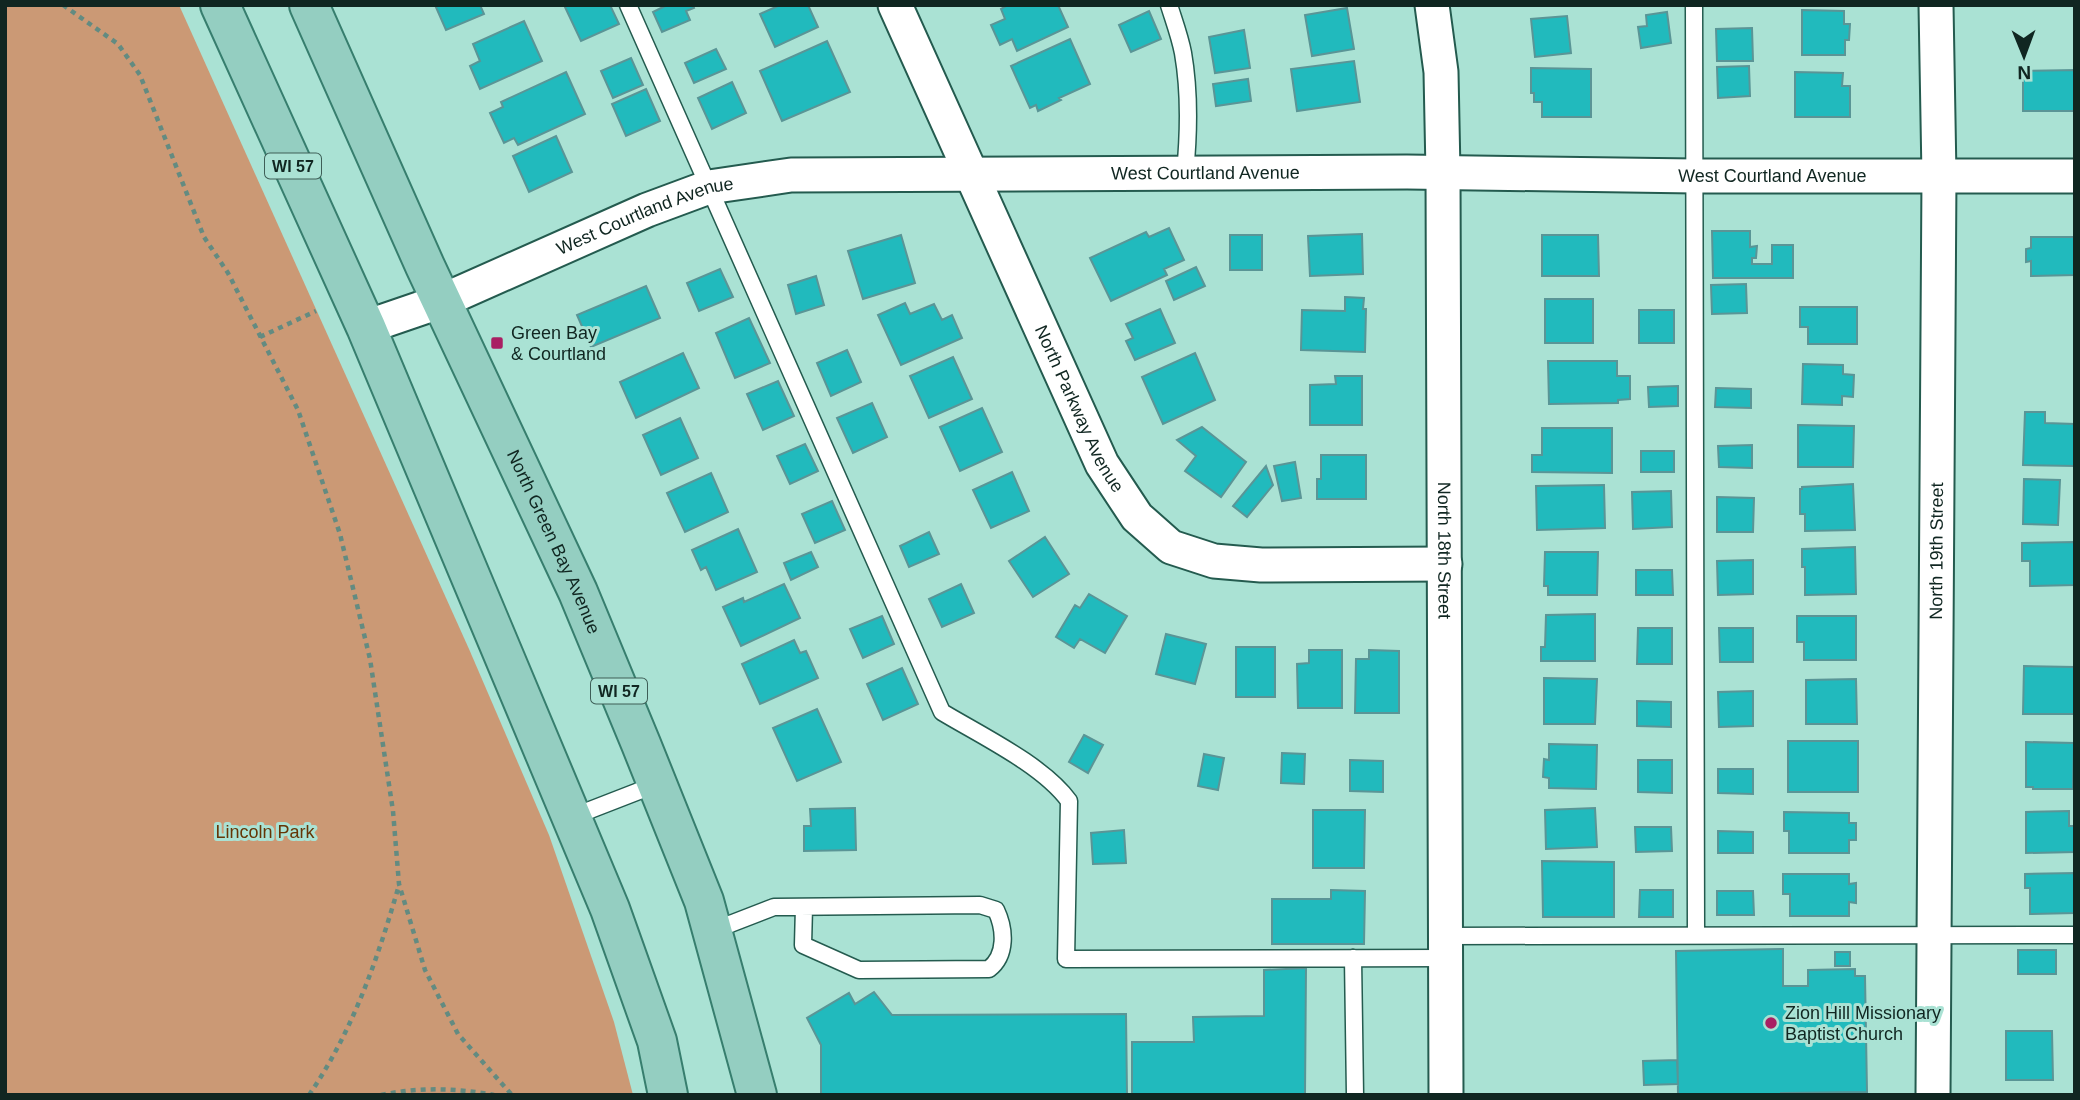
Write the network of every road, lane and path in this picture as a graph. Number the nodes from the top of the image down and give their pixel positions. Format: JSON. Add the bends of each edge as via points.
{"nodes":[{"id":1,"x":63,"y":5,"type":"edge"},
{"id":2,"x":220,"y":5,"type":"edge"},
{"id":3,"x":309,"y":5,"type":"edge"},
{"id":4,"x":628,"y":5,"type":"edge"},
{"id":5,"x":895,"y":5,"type":"edge"},
{"id":6,"x":1169,"y":5,"type":"edge"},
{"id":7,"x":1432,"y":5,"type":"edge"},
{"id":8,"x":1694,"y":5,"type":"edge"},
{"id":9,"x":1936,"y":5,"type":"edge"},
{"id":10,"x":1443,"y":172,"type":"junction"},
{"id":11,"x":971,"y":173,"type":"junction"},
{"id":12,"x":1185,"y":173,"type":"junction"},
{"id":13,"x":1695,"y":176,"type":"junction"},
{"id":14,"x":1939,"y":176,"type":"junction"},
{"id":15,"x":2075,"y":176,"type":"edge"},
{"id":16,"x":709,"y":187,"type":"junction"},
{"id":17,"x":442,"y":301,"type":"junction"},
{"id":18,"x":316,"y":311,"type":"dead end"},
{"id":19,"x":366,"y":327,"type":"junction"},
{"id":20,"x":260,"y":337,"type":"junction"},
{"id":21,"x":1445,"y":564,"type":"junction"},
{"id":22,"x":657,"y":784,"type":"junction"},
{"id":23,"x":572,"y":817,"type":"junction"},
{"id":24,"x":399,"y":884,"type":"junction"},
{"id":25,"x":804,"y":907,"type":"junction"},
{"id":26,"x":712,"y":931,"type":"junction"},
{"id":27,"x":1696,"y":935,"type":"junction"},
{"id":28,"x":1934,"y":935,"type":"junction"},
{"id":29,"x":2075,"y":935,"type":"edge"},
{"id":30,"x":1446,"y":947,"type":"junction"},
{"id":31,"x":1353,"y":958,"type":"junction"},
{"id":32,"x":309,"y":1095,"type":"edge"},
{"id":33,"x":381,"y":1095,"type":"edge"},
{"id":34,"x":494,"y":1095,"type":"edge"},
{"id":35,"x":512,"y":1095,"type":"edge"},
{"id":36,"x":668,"y":1095,"type":"edge"},
{"id":37,"x":757,"y":1095,"type":"edge"},
{"id":38,"x":1355,"y":1095,"type":"edge"},
{"id":39,"x":1446,"y":1095,"type":"edge"},
{"id":40,"x":1933,"y":1095,"type":"edge"}],
"edges":[{"from":1,"to":20,"type":"path","via":[[118,44],[140,75],[204,237]]},
{"from":2,"to":19,"type":"main road","number":"WI 57"},
{"from":3,"to":17,"type":"main road","name":"North Green Bay Avenue","number":"WI 57"},
{"from":4,"to":16,"type":"lane"},
{"from":5,"to":11,"type":"street","name":"North Parkway Avenue"},
{"from":6,"to":12,"type":"lane","via":[[1188,95]]},
{"from":7,"to":10,"type":"street","name":"North 18th Street","via":[[1441,72]]},
{"from":8,"to":13,"type":"lane"},
{"from":9,"to":14,"type":"street","name":"North 19th Street"},
{"from":10,"to":12,"type":"street","name":"West Courtland Avenue"},
{"from":10,"to":13,"type":"street","name":"West Courtland Avenue"},
{"from":10,"to":21,"type":"street","name":"North 18th Street"},
{"from":11,"to":12,"type":"street","name":"West Courtland Avenue"},
{"from":11,"to":16,"type":"street","name":"West Courtland Avenue","via":[[791,176]]},
{"from":11,"to":21,"type":"street","name":"North Parkway Avenue","via":[[1101,464],[1137,517],[1171,547],[1214,561],[1261,565]]},
{"from":13,"to":14,"type":"street","name":"West Courtland Avenue"},
{"from":13,"to":27,"type":"lane"},
{"from":14,"to":15,"type":"street","name":"West Courtland Avenue"},
{"from":14,"to":28,"type":"street","name":"North 19th Street"},
{"from":16,"to":17,"type":"street","name":"West Courtland Avenue","via":[[646,210]]},
{"from":16,"to":31,"type":"lane","via":[[942,712],[1041,772],[1069,801],[1066,959]]},
{"from":17,"to":19,"type":"street","name":"West Courtland Avenue"},
{"from":17,"to":22,"type":"main road","name":"North Green Bay Avenue","number":"WI 57","via":[[578,592]]},
{"from":18,"to":20,"type":"path"},
{"from":19,"to":23,"type":"main road","number":"WI 57"},
{"from":20,"to":24,"type":"path","via":[[298,410],[340,534],[370,659]]},
{"from":21,"to":30,"type":"street","name":"North 18th Street"},
{"from":22,"to":23,"type":"lane"},
{"from":22,"to":26,"type":"main road","name":"North Green Bay Avenue","number":"WI 57"},
{"from":23,"to":36,"type":"main road","number":"WI 57","via":[[657,1041]]},
{"from":24,"to":32,"type":"path","via":[[351,1024]]},
{"from":24,"to":35,"type":"path","via":[[425,970],[458,1034]]},
{"from":25,"to":25,"type":"lane","via":[[980,905],[996,910],[1002,952],[989,969],[859,971],[803,945]]},
{"from":25,"to":26,"type":"lane","via":[[774,907]]},
{"from":26,"to":37,"type":"main road","name":"North Green Bay Avenue","number":"WI 57"},
{"from":27,"to":28,"type":"lane"},
{"from":27,"to":30,"type":"lane"},
{"from":28,"to":29,"type":"lane"},
{"from":28,"to":40,"type":"street","name":"North 19th Street"},
{"from":30,"to":31,"type":"lane"},
{"from":30,"to":39,"type":"street","name":"North 18th Street"},
{"from":31,"to":38,"type":"lane"},
{"from":33,"to":34,"type":"path","via":[[407,1089]]}]}
